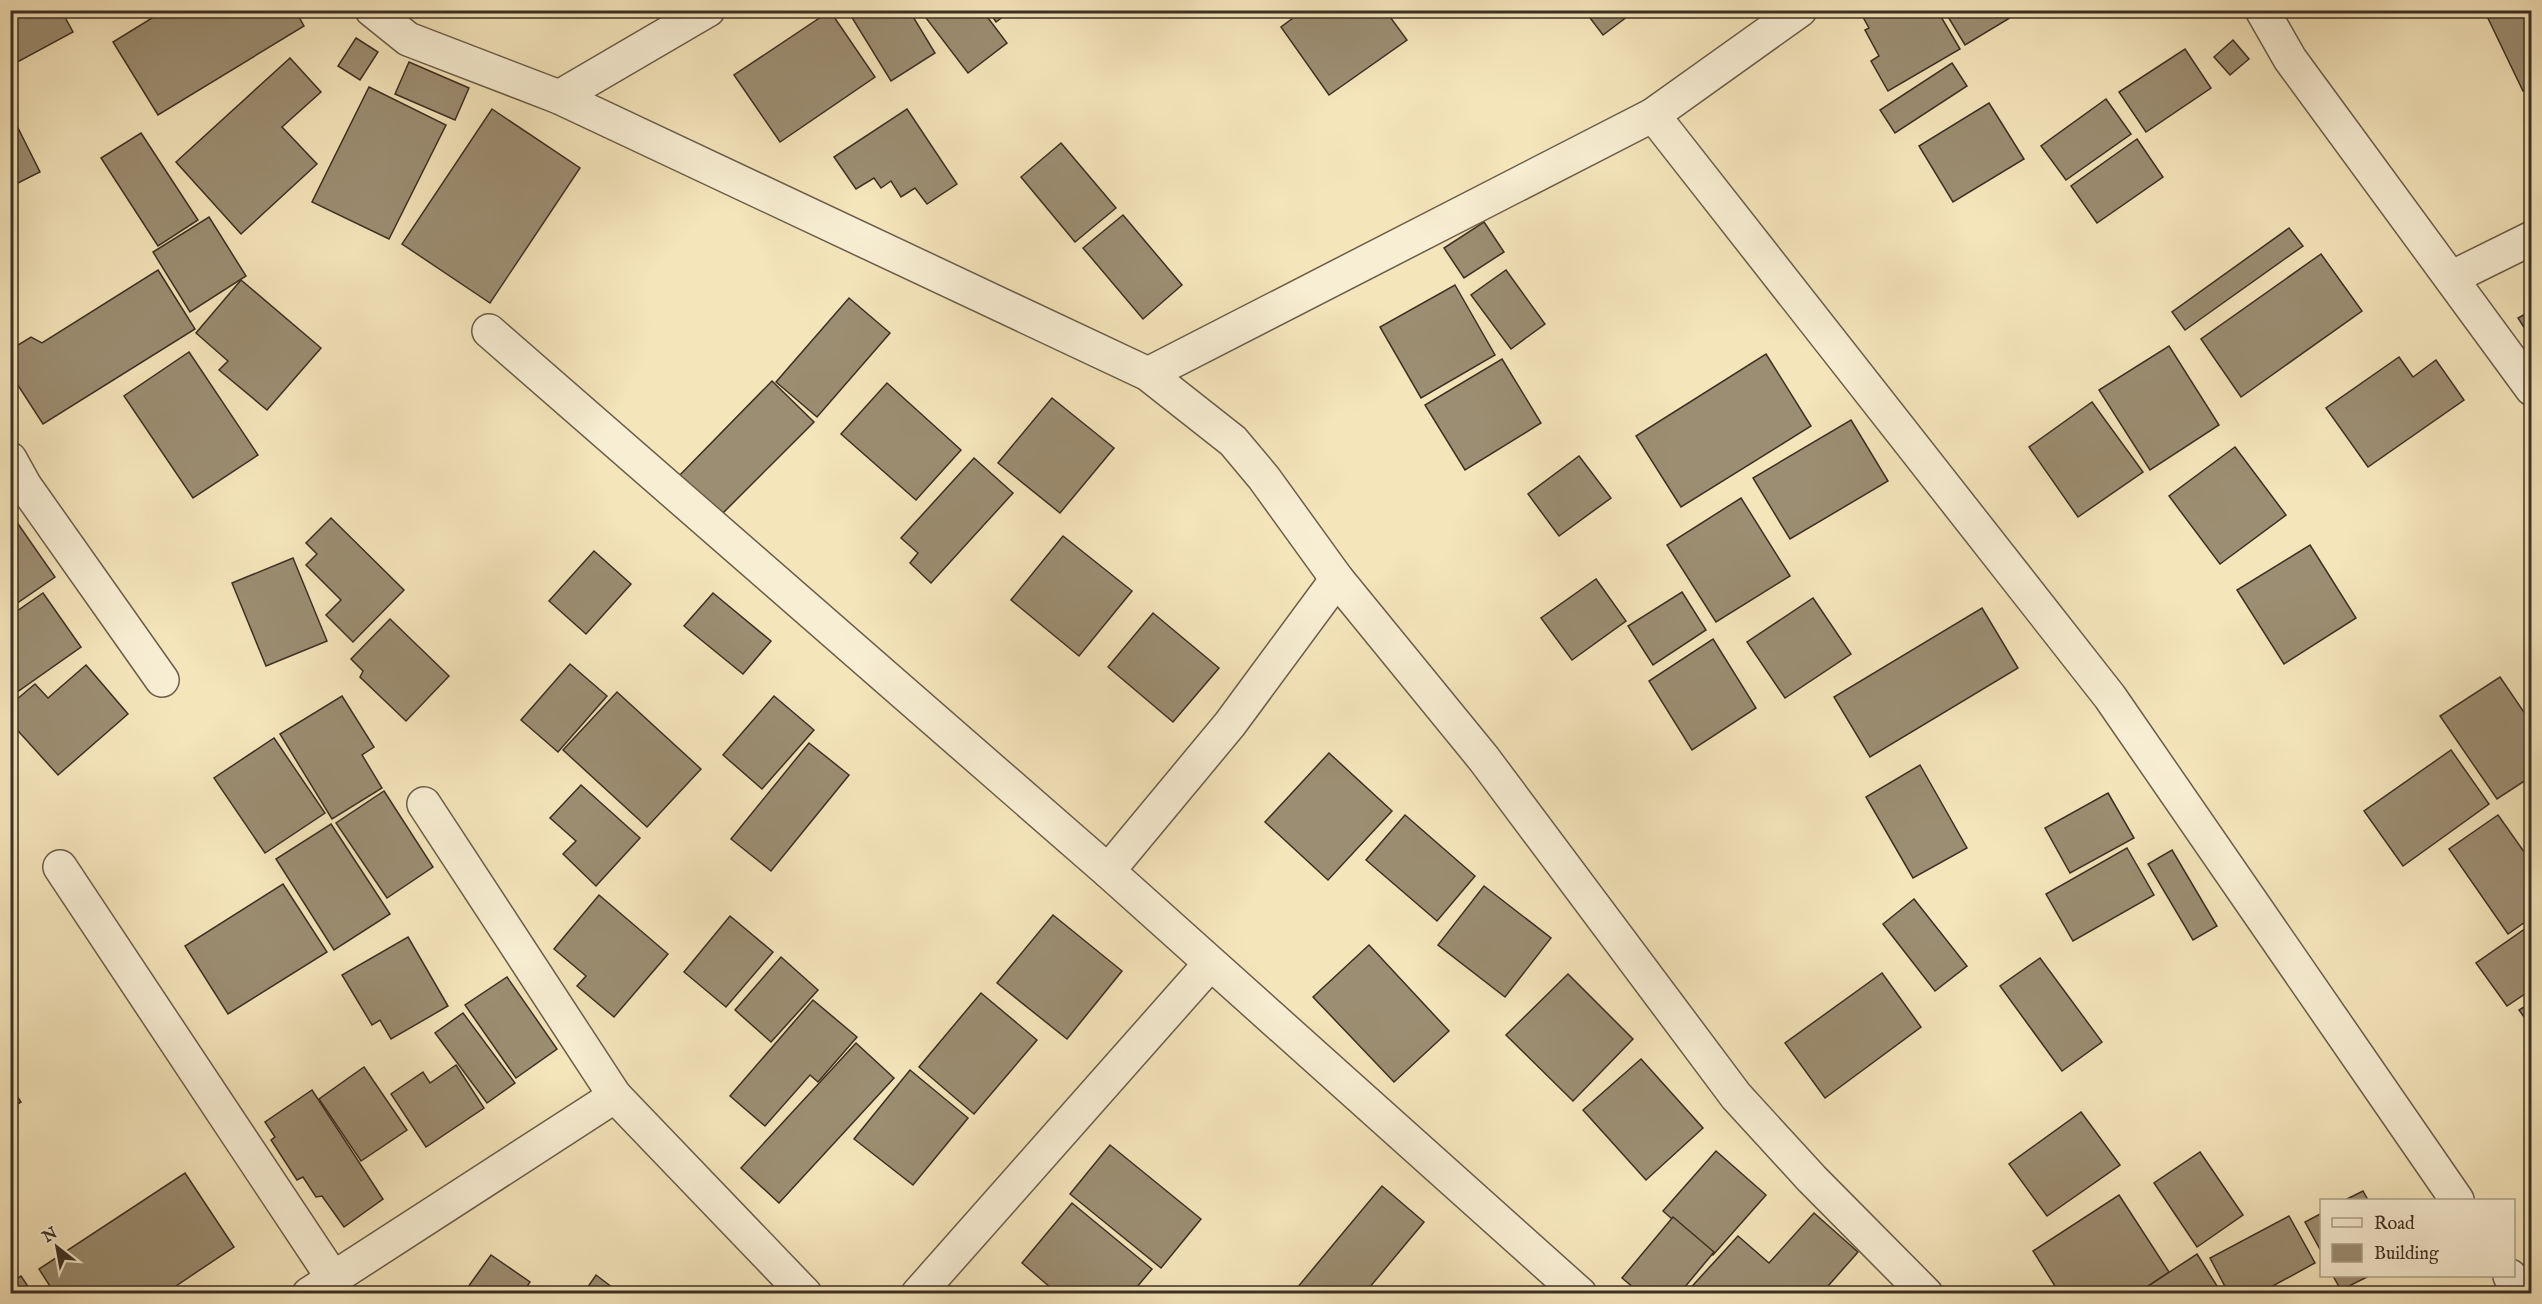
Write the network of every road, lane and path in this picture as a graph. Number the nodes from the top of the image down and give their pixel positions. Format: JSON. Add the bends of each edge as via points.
{"nodes":[{"id":1,"x":372,"y":10,"type":"edge"},
{"id":2,"x":708,"y":10,"type":"edge"},
{"id":3,"x":1800,"y":10,"type":"edge"},
{"id":4,"x":2262,"y":10,"type":"edge"},
{"id":5,"x":559,"y":97,"type":"junction"},
{"id":6,"x":1653,"y":115,"type":"junction"},
{"id":7,"x":2532,"y":238,"type":"edge"},
{"id":8,"x":2451,"y":278,"type":"junction"},
{"id":9,"x":489,"y":332,"type":"dead end"},
{"id":10,"x":1148,"y":374,"type":"junction"},
{"id":11,"x":2532,"y":389,"type":"edge"},
{"id":12,"x":15,"y":481,"type":"edge"},
{"id":13,"x":1337,"y":579,"type":"junction"},
{"id":14,"x":162,"y":680,"type":"dead end"},
{"id":15,"x":424,"y":804,"type":"dead end"},
{"id":16,"x":60,"y":867,"type":"dead end"},
{"id":17,"x":1108,"y":871,"type":"junction"},
{"id":18,"x":1210,"y":964,"type":"junction"},
{"id":19,"x":615,"y":1096,"type":"junction"},
{"id":20,"x":2456,"y":1199,"type":"edge"},
{"id":21,"x":2511,"y":1277,"type":"edge"},
{"id":22,"x":321,"y":1286,"type":"edge"},
{"id":23,"x":805,"y":1293,"type":"edge"},
{"id":24,"x":918,"y":1293,"type":"edge"},
{"id":25,"x":1580,"y":1293,"type":"edge"},
{"id":26,"x":1926,"y":1293,"type":"edge"},
{"id":27,"x":2523,"y":1293,"type":"edge"}],
"edges":[{"from":1,"to":5,"type":"street","via":[[408,39]]},
{"from":2,"to":5,"type":"street"},
{"from":3,"to":6,"type":"street"},
{"from":4,"to":8,"type":"street","via":[[2290,59]]},
{"from":5,"to":10,"type":"street"},
{"from":6,"to":10,"type":"street"},
{"from":6,"to":20,"type":"street","via":[[2110,697]]},
{"from":7,"to":8,"type":"street"},
{"from":8,"to":11,"type":"street"},
{"from":9,"to":17,"type":"street"},
{"from":10,"to":13,"type":"street","via":[[1233,441]]},
{"from":12,"to":14,"type":"street"},
{"from":13,"to":17,"type":"street","via":[[1230,724]]},
{"from":13,"to":26,"type":"street","via":[[1484,759],[1736,1096]]},
{"from":15,"to":19,"type":"street"},
{"from":16,"to":22,"type":"street"},
{"from":17,"to":18,"type":"street"},
{"from":18,"to":24,"type":"street"},
{"from":18,"to":25,"type":"street"},
{"from":19,"to":22,"type":"street"},
{"from":19,"to":23,"type":"street"},
{"from":21,"to":27,"type":"street"}]}
